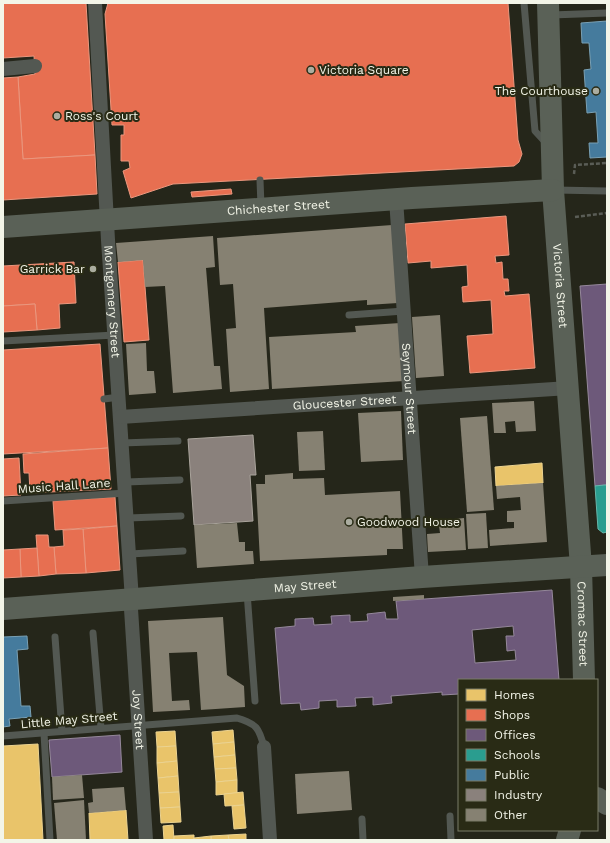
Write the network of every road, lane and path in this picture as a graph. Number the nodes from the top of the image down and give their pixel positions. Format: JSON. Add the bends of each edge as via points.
{"nodes":[{"id":1,"x":95,"y":3,"type":"edge"},
{"id":2,"x":524,"y":3,"type":"edge"},
{"id":3,"x":548,"y":9,"type":"edge"},
{"id":4,"x":607,"y":13,"type":"edge"},
{"id":5,"x":35,"y":66,"type":"dead end"},
{"id":6,"x":3,"y":69,"type":"edge"},
{"id":7,"x":552,"y":150,"type":"junction"},
{"id":8,"x":607,"y":163,"type":"edge"},
{"id":9,"x":260,"y":180,"type":"dead end"},
{"id":10,"x":562,"y":191,"type":"junction"},
{"id":11,"x":607,"y":191,"type":"edge"},
{"id":12,"x":396,"y":199,"type":"junction"},
{"id":13,"x":262,"y":208,"type":"junction"},
{"id":14,"x":607,"y":213,"type":"edge"},
{"id":15,"x":107,"y":219,"type":"junction"},
{"id":16,"x":570,"y":219,"type":"dead end"},
{"id":17,"x":3,"y":227,"type":"edge"},
{"id":18,"x":404,"y":311,"type":"junction"},
{"id":19,"x":349,"y":315,"type":"dead end"},
{"id":20,"x":115,"y":335,"type":"junction"},
{"id":21,"x":3,"y":341,"type":"edge"},
{"id":22,"x":568,"y":388,"type":"junction"},
{"id":23,"x":119,"y":398,"type":"junction"},
{"id":24,"x":410,"y":398,"type":"junction"},
{"id":25,"x":104,"y":399,"type":"dead end"},
{"id":26,"x":120,"y":417,"type":"junction"},
{"id":27,"x":178,"y":441,"type":"dead end"},
{"id":28,"x":122,"y":443,"type":"junction"},
{"id":29,"x":180,"y":480,"type":"dead end"},
{"id":30,"x":126,"y":488,"type":"junction"},
{"id":31,"x":3,"y":501,"type":"edge"},
{"id":32,"x":181,"y":516,"type":"dead end"},
{"id":33,"x":128,"y":518,"type":"junction"},
{"id":34,"x":183,"y":552,"type":"dead end"},
{"id":35,"x":130,"y":554,"type":"junction"},
{"id":36,"x":607,"y":565,"type":"edge"},
{"id":37,"x":581,"y":567,"type":"junction"},
{"id":38,"x":422,"y":577,"type":"junction"},
{"id":39,"x":247,"y":590,"type":"junction"},
{"id":40,"x":132,"y":600,"type":"junction"},
{"id":41,"x":3,"y":609,"type":"edge"},
{"id":42,"x":93,"y":634,"type":"dead end"},
{"id":43,"x":55,"y":637,"type":"dead end"},
{"id":44,"x":584,"y":679,"type":"edge"},
{"id":45,"x":255,"y":701,"type":"dead end"},
{"id":46,"x":138,"y":725,"type":"junction"},
{"id":47,"x":101,"y":728,"type":"junction"},
{"id":48,"x":62,"y":731,"type":"junction"},
{"id":49,"x":44,"y":733,"type":"junction"},
{"id":50,"x":3,"y":736,"type":"edge"},
{"id":51,"x":264,"y":747,"type":"joint"},
{"id":52,"x":598,"y":799,"type":"edge"},
{"id":53,"x":607,"y":804,"type":"edge"},
{"id":54,"x":450,"y":816,"type":"dead end"},
{"id":55,"x":362,"y":819,"type":"dead end"},
{"id":56,"x":50,"y":840,"type":"edge"},
{"id":57,"x":146,"y":840,"type":"edge"},
{"id":58,"x":270,"y":840,"type":"edge"},
{"id":59,"x":363,"y":840,"type":"edge"},
{"id":60,"x":450,"y":840,"type":"edge"}],
"edges":[{"from":1,"to":15,"type":"street","name":"Montgomery Street"},
{"from":2,"to":7,"type":"lane","via":[[535,131]]},
{"from":3,"to":4,"type":"lane"},
{"from":3,"to":7,"type":"main road","name":"Victoria Street"},
{"from":5,"to":6,"type":"street"},
{"from":7,"to":10,"type":"main road","name":"Victoria Street"},
{"from":8,"to":10,"type":"path","via":[[575,165]]},
{"from":9,"to":13,"type":"lane"},
{"from":10,"to":11,"type":"lane"},
{"from":10,"to":12,"type":"main road","name":"Chichester Street"},
{"from":10,"to":22,"type":"main road","name":"Victoria Street"},
{"from":12,"to":13,"type":"main road","name":"Chichester Street"},
{"from":12,"to":18,"type":"street","name":"Seymour Street"},
{"from":13,"to":15,"type":"main road","name":"Chichester Street"},
{"from":14,"to":16,"type":"path","via":[[576,216]]},
{"from":15,"to":17,"type":"main road","name":"Chichester Street"},
{"from":15,"to":20,"type":"street","name":"Montgomery Street"},
{"from":18,"to":19,"type":"lane"},
{"from":18,"to":24,"type":"street","name":"Seymour Street"},
{"from":20,"to":21,"type":"lane"},
{"from":20,"to":23,"type":"street","name":"Montgomery Street"},
{"from":22,"to":24,"type":"street","name":"Gloucester Street"},
{"from":22,"to":37,"type":"main road","name":"Victoria Street"},
{"from":23,"to":25,"type":"lane"},
{"from":23,"to":26,"type":"street","name":"Montgomery Street"},
{"from":24,"to":26,"type":"street","name":"Gloucester Street"},
{"from":24,"to":38,"type":"street","name":"Seymour Street"},
{"from":26,"to":28,"type":"street","name":"Montgomery Street"},
{"from":27,"to":28,"type":"lane"},
{"from":28,"to":30,"type":"street","name":"Montgomery Street"},
{"from":29,"to":30,"type":"lane","name":"Music Hall Lane"},
{"from":30,"to":31,"type":"lane","name":"Music Hall Lane"},
{"from":30,"to":33,"type":"street","name":"Montgomery Street"},
{"from":32,"to":33,"type":"lane"},
{"from":33,"to":35,"type":"street","name":"Montgomery Street"},
{"from":34,"to":35,"type":"lane"},
{"from":35,"to":40,"type":"street","name":"Montgomery Street"},
{"from":36,"to":37,"type":"main road","name":"May Street"},
{"from":37,"to":38,"type":"main road","name":"May Street"},
{"from":37,"to":44,"type":"main road","name":"Cromac Street"},
{"from":38,"to":39,"type":"main road","name":"May Street"},
{"from":39,"to":40,"type":"main road","name":"May Street"},
{"from":39,"to":45,"type":"lane"},
{"from":40,"to":41,"type":"main road","name":"May Street"},
{"from":40,"to":46,"type":"street","name":"Joy Street","via":[[130,610]]},
{"from":42,"to":47,"type":"lane"},
{"from":43,"to":48,"type":"lane"},
{"from":46,"to":47,"type":"lane","name":"Little May Street"},
{"from":46,"to":51,"type":"lane","name":"Little May Street","via":[[237,718],[250,722],[259,730]]},
{"from":46,"to":57,"type":"street","name":"Joy Street"},
{"from":47,"to":48,"type":"lane","name":"Little May Street"},
{"from":48,"to":49,"type":"lane","name":"Little May Street"},
{"from":49,"to":50,"type":"lane","name":"Little May Street"},
{"from":49,"to":56,"type":"lane"},
{"from":51,"to":58,"type":"street"},
{"from":52,"to":53,"type":"main road"},
{"from":54,"to":60,"type":"lane"},
{"from":55,"to":59,"type":"lane"}]}
